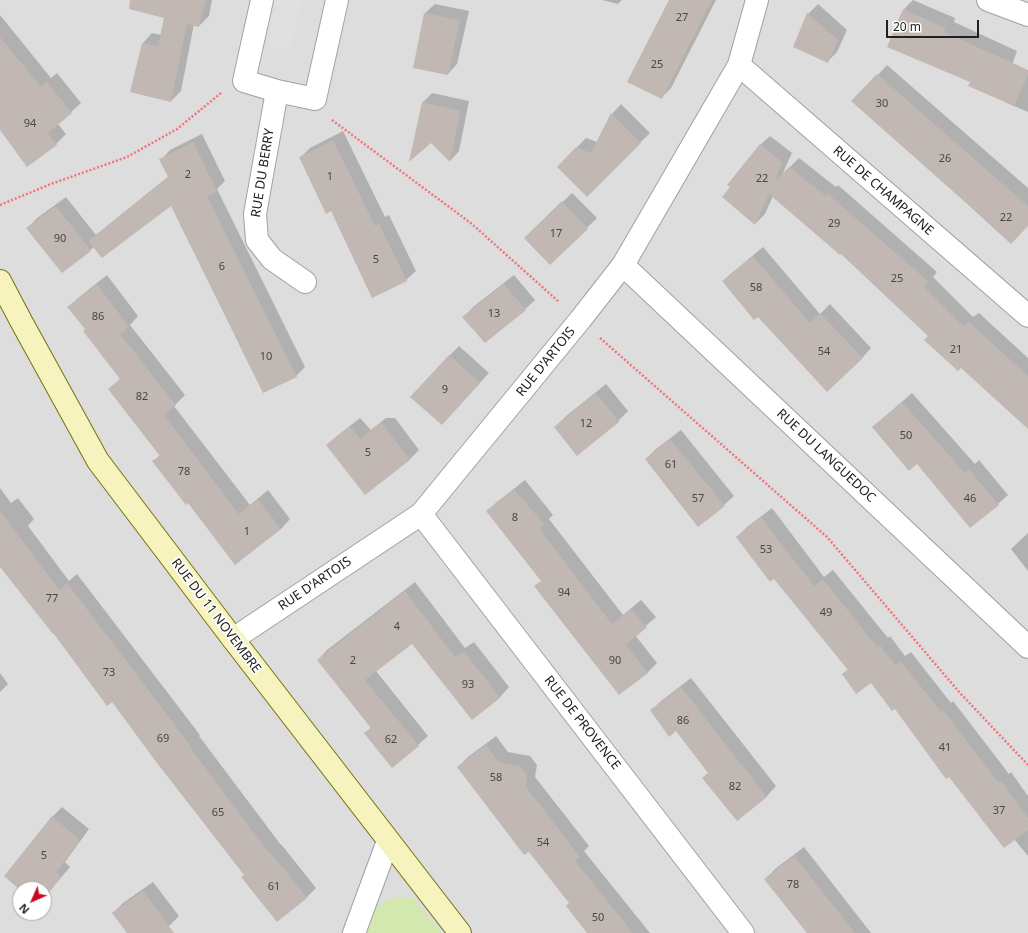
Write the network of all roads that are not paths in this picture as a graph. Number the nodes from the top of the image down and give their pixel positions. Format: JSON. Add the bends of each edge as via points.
{"nodes":[{"id":1,"x":262,"y":0,"type":"edge"},
{"id":2,"x":337,"y":0,"type":"edge"},
{"id":3,"x":757,"y":0,"type":"edge"},
{"id":4,"x":988,"y":0,"type":"edge"},
{"id":5,"x":1028,"y":15,"type":"edge"},
{"id":6,"x":739,"y":65,"type":"junction"},
{"id":7,"x":277,"y":91,"type":"junction"},
{"id":8,"x":623,"y":265,"type":"junction"},
{"id":9,"x":0,"y":281,"type":"edge"},
{"id":10,"x":305,"y":282,"type":"dead end"},
{"id":11,"x":1028,"y":316,"type":"edge"},
{"id":12,"x":421,"y":514,"type":"junction"},
{"id":13,"x":233,"y":639,"type":"junction"},
{"id":14,"x":1028,"y":648,"type":"edge"},
{"id":15,"x":388,"y":841,"type":"junction"},
{"id":16,"x":354,"y":933,"type":"edge"},
{"id":17,"x":460,"y":933,"type":"edge"},
{"id":18,"x":743,"y":933,"type":"edge"}],
"edges":[{"from":1,"to":7,"type":"street","via":[[244,81]]},
{"from":2,"to":7,"type":"street","via":[[315,99]]},
{"from":3,"to":6,"type":"street","name":"RUE D'ARTOIS"},
{"from":4,"to":5,"type":"street"},
{"from":6,"to":8,"type":"street","name":"RUE D'ARTOIS"},
{"from":6,"to":11,"type":"street","name":"RUE DE CHAMPAGNE"},
{"from":7,"to":10,"type":"street","name":"RUE DU BERRY","via":[[255,214],[258,240],[272,259]]},
{"from":8,"to":12,"type":"street","name":"RUE D'ARTOIS"},
{"from":8,"to":14,"type":"street","name":"RUE DU LANGUEDOC"},
{"from":9,"to":13,"type":"street","name":"RUE DU 11 NOVEMBRE","via":[[98,461]]},
{"from":12,"to":13,"type":"street","name":"RUE D'ARTOIS"},
{"from":12,"to":18,"type":"street","name":"RUE DE PROVENCE"},
{"from":13,"to":15,"type":"street","name":"RUE DU 11 NOVEMBRE"},
{"from":15,"to":16,"type":"street"},
{"from":15,"to":17,"type":"street","name":"RUE DU 11 NOVEMBRE"}]}
